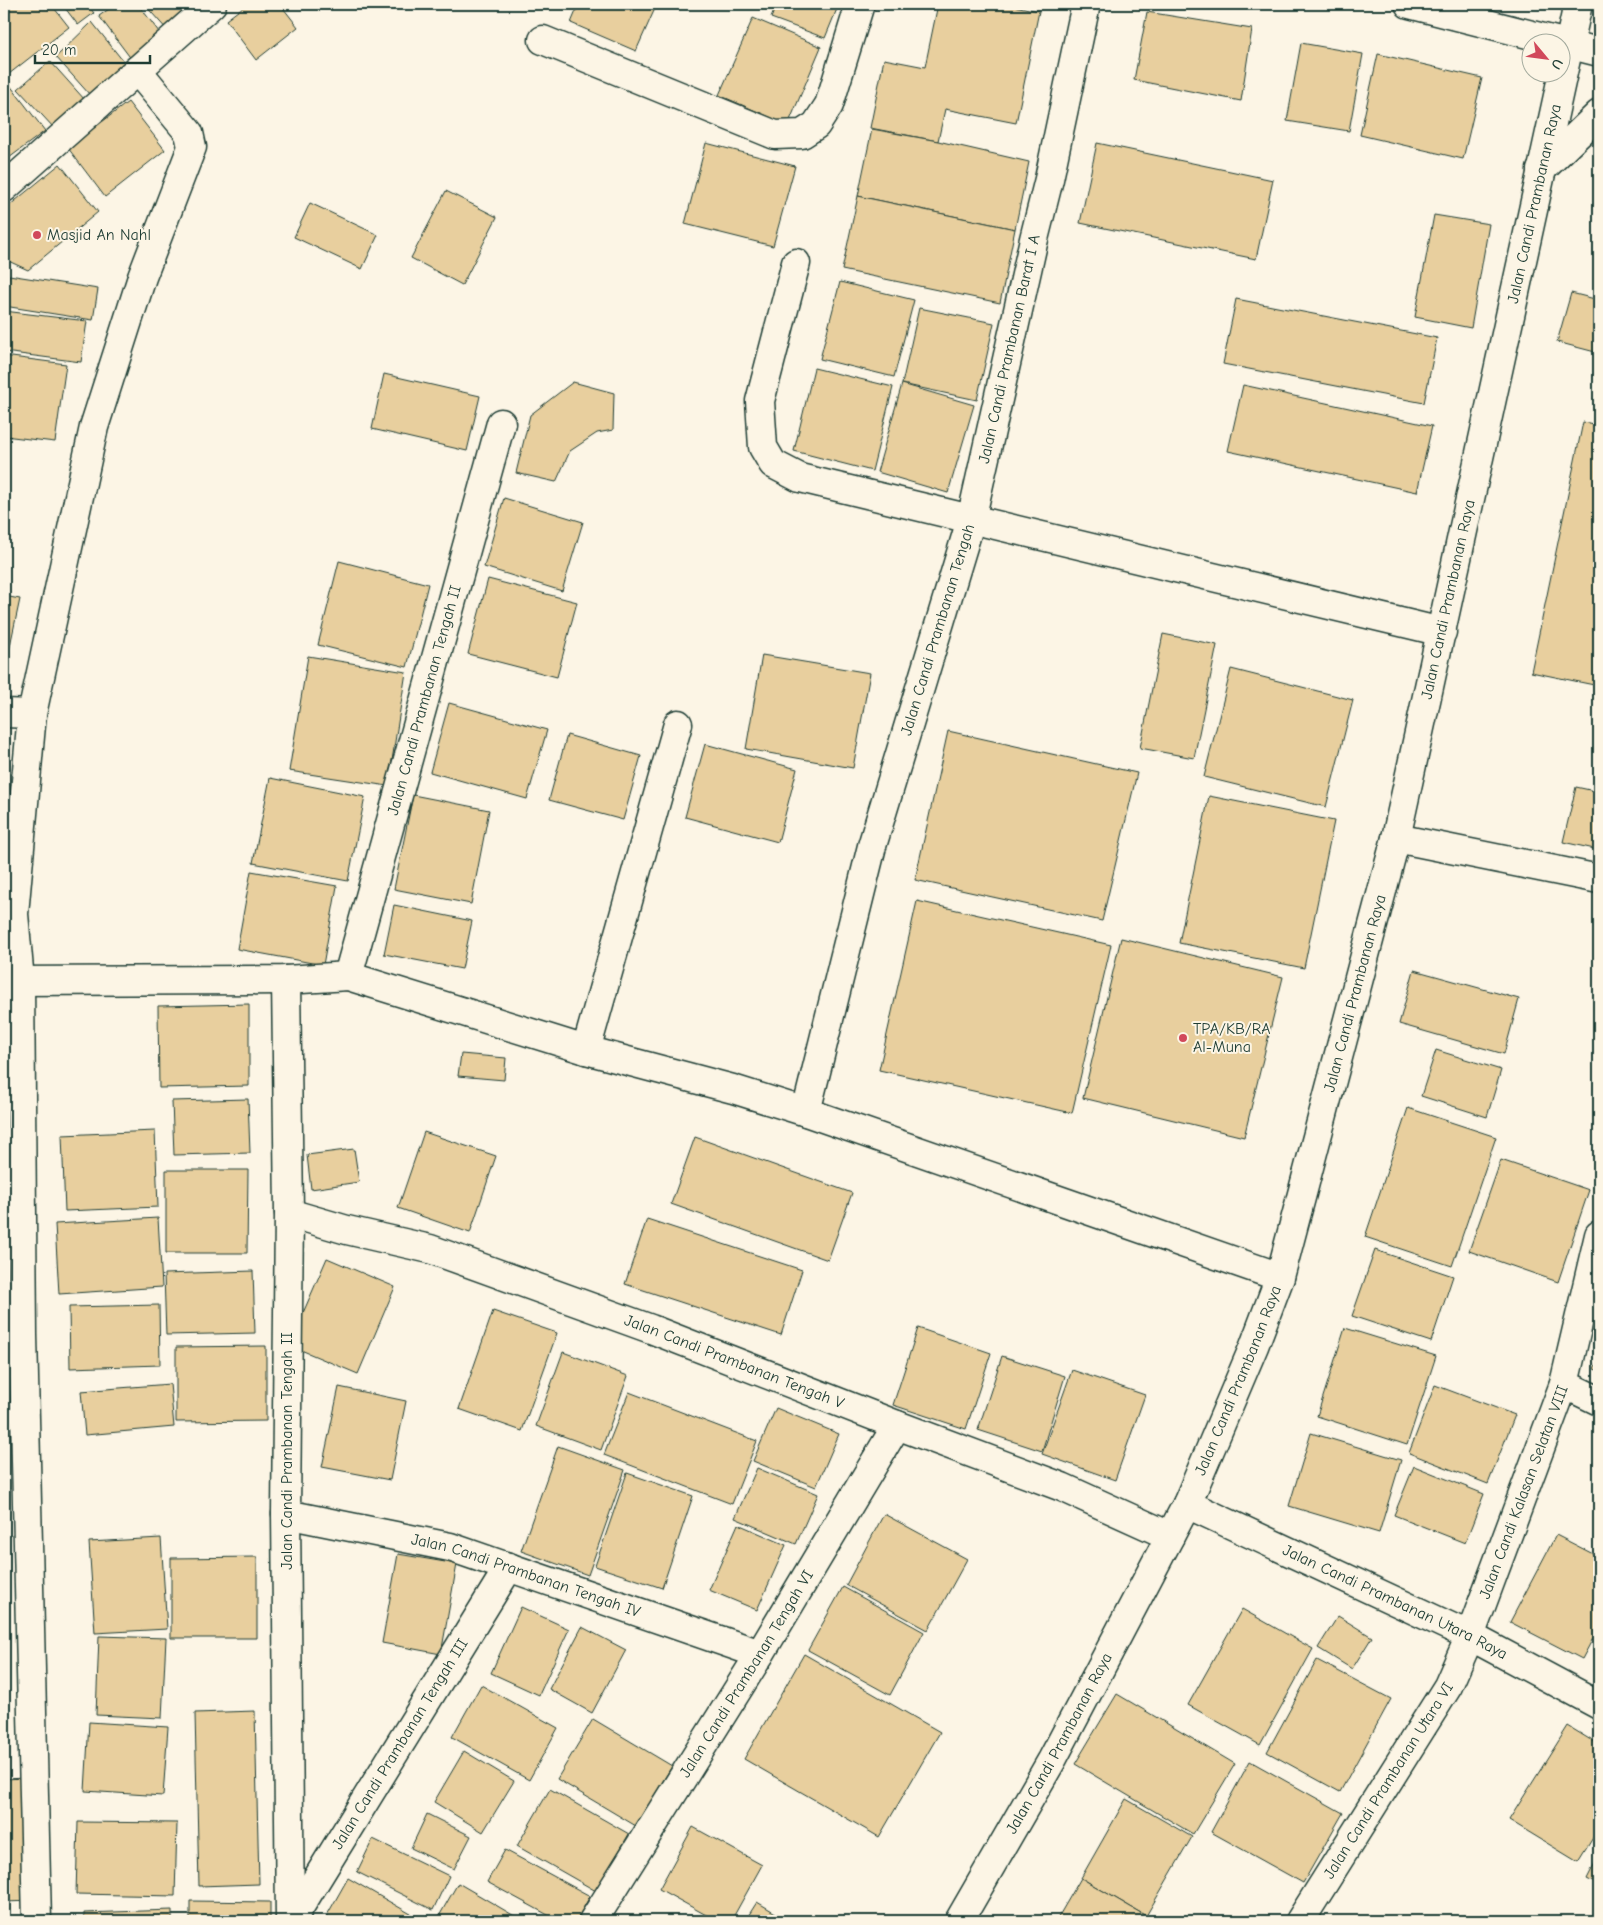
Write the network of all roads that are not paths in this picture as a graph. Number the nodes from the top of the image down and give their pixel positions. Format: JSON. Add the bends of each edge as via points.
{"nodes":[{"id":1,"x":212,"y":4,"type":"edge"},
{"id":2,"x":860,"y":4,"type":"edge"},
{"id":3,"x":1086,"y":4,"type":"edge"},
{"id":4,"x":1409,"y":4,"type":"edge"},
{"id":5,"x":1578,"y":4,"type":"edge"},
{"id":6,"x":1520,"y":32,"type":"edge"},
{"id":7,"x":1570,"y":36,"type":"edge"},
{"id":8,"x":543,"y":40,"type":"dead end"},
{"id":9,"x":1570,"y":45,"type":"edge"},
{"id":10,"x":1599,"y":52,"type":"edge"},
{"id":11,"x":138,"y":70,"type":"junction"},
{"id":12,"x":1560,"y":82,"type":"edge"},
{"id":13,"x":1599,"y":114,"type":"edge"},
{"id":14,"x":1541,"y":170,"type":"junction"},
{"id":15,"x":4,"y":188,"type":"edge"},
{"id":16,"x":796,"y":263,"type":"dead end"},
{"id":17,"x":500,"y":423,"type":"dead end"},
{"id":18,"x":971,"y":520,"type":"junction"},
{"id":19,"x":1442,"y":632,"type":"junction"},
{"id":20,"x":4,"y":713,"type":"edge"},
{"id":21,"x":32,"y":714,"type":"junction"},
{"id":22,"x":678,"y":724,"type":"dead end"},
{"id":23,"x":1396,"y":838,"type":"junction"},
{"id":24,"x":1599,"y":879,"type":"edge"},
{"id":25,"x":348,"y":976,"type":"junction"},
{"id":26,"x":286,"y":980,"type":"junction"},
{"id":27,"x":12,"y":981,"type":"edge"},
{"id":28,"x":586,"y":1050,"type":"junction"},
{"id":29,"x":806,"y":1112,"type":"junction"},
{"id":30,"x":289,"y":1213,"type":"junction"},
{"id":31,"x":1599,"y":1236,"type":"edge"},
{"id":32,"x":1280,"y":1277,"type":"junction"},
{"id":33,"x":13,"y":1336,"type":"edge"},
{"id":34,"x":1564,"y":1384,"type":"junction"},
{"id":35,"x":1599,"y":1401,"type":"edge"},
{"id":36,"x":897,"y":1425,"type":"junction"},
{"id":37,"x":1187,"y":1504,"type":"junction"},
{"id":38,"x":286,"y":1514,"type":"junction"},
{"id":39,"x":1170,"y":1536,"type":"junction"},
{"id":40,"x":510,"y":1567,"type":"junction"},
{"id":41,"x":1470,"y":1636,"type":"junction"},
{"id":42,"x":760,"y":1654,"type":"junction"},
{"id":43,"x":1599,"y":1705,"type":"edge"},
{"id":44,"x":37,"y":1921,"type":"edge"},
{"id":45,"x":291,"y":1921,"type":"edge"},
{"id":46,"x":592,"y":1921,"type":"edge"},
{"id":47,"x":960,"y":1921,"type":"edge"},
{"id":48,"x":1300,"y":1921,"type":"edge"}],
"edges":[{"from":1,"to":11,"type":"street"},
{"from":2,"to":8,"type":"street","via":[[829,105],[816,125],[802,134],[775,135]]},
{"from":3,"to":18,"type":"street","name":"Jalan Candi Prambanan Barat I A"},
{"from":4,"to":6,"type":"street"},
{"from":5,"to":7,"type":"street","name":"Jalan Candi Prambanan Raya"},
{"from":9,"to":10,"type":"street"},
{"from":11,"to":15,"type":"street"},
{"from":11,"to":21,"type":"street","via":[[189,133],[192,147],[142,277],[94,427]]},
{"from":12,"to":14,"type":"street","name":"Jalan Candi Prambanan Raya"},
{"from":13,"to":14,"type":"street"},
{"from":14,"to":19,"type":"street","name":"Jalan Candi Prambanan Raya"},
{"from":16,"to":18,"type":"street","name":"Jalan Candi Prambanan Tengah","via":[[760,401],[763,447],[773,464],[800,478]]},
{"from":17,"to":25,"type":"street","name":"Jalan Candi Prambanan Tengah II"},
{"from":18,"to":19,"type":"street"},
{"from":18,"to":29,"type":"street","name":"Jalan Candi Prambanan Tengah","via":[[872,846]]},
{"from":19,"to":23,"type":"street","name":"Jalan Candi Prambanan Raya"},
{"from":20,"to":21,"type":"street"},
{"from":21,"to":27,"type":"street","via":[[14,914]]},
{"from":22,"to":28,"type":"street"},
{"from":23,"to":24,"type":"street"},
{"from":23,"to":32,"type":"street","name":"Jalan Candi Prambanan Raya"},
{"from":25,"to":26,"type":"street"},
{"from":25,"to":28,"type":"street"},
{"from":26,"to":27,"type":"street"},
{"from":26,"to":30,"type":"street","name":"Jalan Candi Prambanan Tengah II"},
{"from":27,"to":33,"type":"street"},
{"from":28,"to":29,"type":"street"},
{"from":29,"to":32,"type":"street"},
{"from":30,"to":36,"type":"street","name":"Jalan Candi Prambanan Tengah V","via":[[347,1230],[430,1248],[651,1328]]},
{"from":30,"to":38,"type":"street","name":"Jalan Candi Prambanan Tengah II"},
{"from":31,"to":34,"type":"street"},
{"from":32,"to":37,"type":"street","name":"Jalan Candi Prambanan Raya"},
{"from":33,"to":44,"type":"street"},
{"from":34,"to":35,"type":"street","name":"Jalan Candi Kalasan Selatan VIII"},
{"from":34,"to":41,"type":"street","name":"Jalan Candi Kalasan Selatan VIII"},
{"from":36,"to":39,"type":"street","name":"Jalan Candi Prambanan Tengah V","via":[[1062,1487]]},
{"from":36,"to":42,"type":"street","name":"Jalan Candi Prambanan Tengah VI"},
{"from":37,"to":39,"type":"street","name":"Jalan Candi Prambanan Raya"},
{"from":37,"to":41,"type":"street","name":"Jalan Candi Prambanan Utara Raya"},
{"from":38,"to":40,"type":"street","name":"Jalan Candi Prambanan Tengah IV","via":[[450,1547]]},
{"from":38,"to":45,"type":"street","name":"Jalan Candi Prambanan Tengah II"},
{"from":39,"to":47,"type":"street","name":"Jalan Candi Prambanan Raya","via":[[1052,1760]]},
{"from":40,"to":42,"type":"street","name":"Jalan Candi Prambanan Tengah IV"},
{"from":40,"to":45,"type":"street","name":"Jalan Candi Prambanan Tengah III"},
{"from":41,"to":43,"type":"street","name":"Jalan Candi Prambanan Utara Raya"},
{"from":41,"to":48,"type":"street","name":"Jalan Candi Prambanan Utara VI","via":[[1448,1686]]},
{"from":42,"to":46,"type":"street","name":"Jalan Candi Prambanan Tengah VI"}]}
